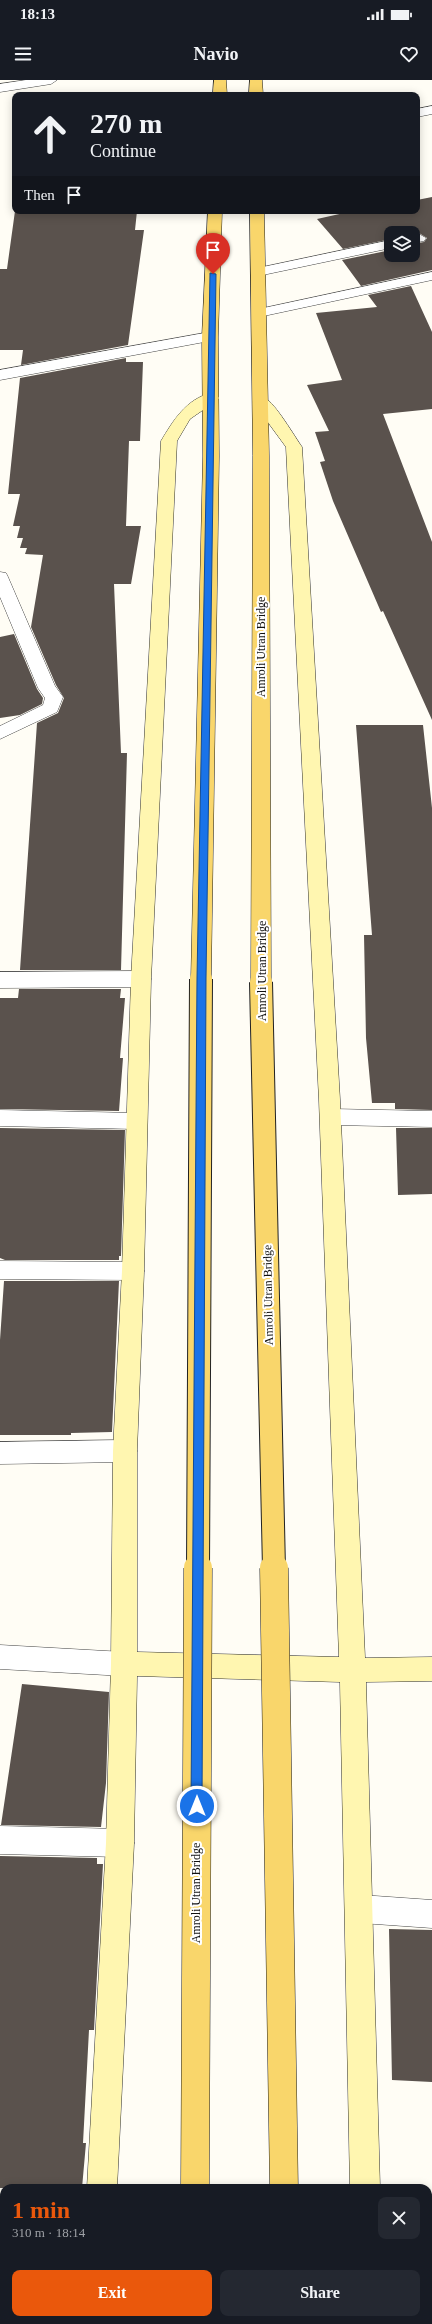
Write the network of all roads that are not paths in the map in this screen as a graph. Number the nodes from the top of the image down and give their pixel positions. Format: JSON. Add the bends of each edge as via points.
{"nodes":[{"id":1,"x":51,"y":80,"type":"edge"},
{"id":2,"x":220,"y":80,"type":"edge"},
{"id":3,"x":256,"y":80,"type":"edge"},
{"id":4,"x":0,"y":88,"type":"edge"},
{"id":5,"x":220,"y":92,"type":"edge"},
{"id":6,"x":256,"y":92,"type":"edge"},
{"id":7,"x":432,"y":110,"type":"edge"},
{"id":8,"x":420,"y":112,"type":"edge"},
{"id":9,"x":215,"y":214,"type":"edge"},
{"id":10,"x":257,"y":214,"type":"edge"},
{"id":11,"x":384,"y":245,"type":"edge"},
{"id":12,"x":258,"y":272,"type":"junction"},
{"id":13,"x":432,"y":277,"type":"edge"},
{"id":14,"x":259,"y":314,"type":"junction"},
{"id":15,"x":210,"y":338,"type":"junction"},
{"id":16,"x":0,"y":375,"type":"edge"},
{"id":17,"x":211,"y":398,"type":"junction"},
{"id":18,"x":261,"y":402,"type":"junction"},
{"id":19,"x":0,"y":577,"type":"edge"},
{"id":20,"x":0,"y":733,"type":"edge"},
{"id":21,"x":141,"y":979,"type":"junction"},
{"id":22,"x":0,"y":980,"type":"edge"},
{"id":23,"x":332,"y":1117,"type":"junction"},
{"id":24,"x":0,"y":1118,"type":"edge"},
{"id":25,"x":432,"y":1119,"type":"edge"},
{"id":26,"x":136,"y":1120,"type":"junction"},
{"id":27,"x":0,"y":1270,"type":"edge"},
{"id":28,"x":133,"y":1271,"type":"junction"},
{"id":29,"x":125,"y":1451,"type":"junction"},
{"id":30,"x":0,"y":1453,"type":"edge"},
{"id":31,"x":0,"y":1656,"type":"edge"},
{"id":32,"x":124,"y":1664,"type":"junction"},
{"id":33,"x":432,"y":1669,"type":"edge"},
{"id":34,"x":354,"y":1670,"type":"junction"},
{"id":35,"x":0,"y":1840,"type":"edge"},
{"id":36,"x":120,"y":1843,"type":"junction"},
{"id":37,"x":361,"y":1909,"type":"junction"},
{"id":38,"x":432,"y":1914,"type":"edge"},
{"id":39,"x":102,"y":2184,"type":"edge"},
{"id":40,"x":195,"y":2184,"type":"edge"},
{"id":41,"x":284,"y":2184,"type":"edge"},
{"id":42,"x":365,"y":2184,"type":"edge"}],
"edges":[{"from":1,"to":4,"type":"street"},
{"from":2,"to":5,"type":"main road"},
{"from":3,"to":6,"type":"main road"},
{"from":7,"to":8,"type":"street"},
{"from":9,"to":15,"type":"main road","name":"Amroli Utran Bridge"},
{"from":10,"to":12,"type":"main road","name":"Amroli Utran Bridge"},
{"from":11,"to":12,"type":"street"},
{"from":12,"to":14,"type":"main road","name":"Amroli Utran Bridge"},
{"from":13,"to":14,"type":"street"},
{"from":14,"to":18,"type":"main road","name":"Amroli Utran Bridge"},
{"from":15,"to":16,"type":"street"},
{"from":15,"to":17,"type":"main road","name":"Amroli Utran Bridge"},
{"from":17,"to":21,"type":"main road","via":[[184,416],[169,441]]},
{"from":17,"to":40,"type":"main road","name":"Amroli Utran Bridge","bridge":true,"via":[[202,978]]},
{"from":18,"to":23,"type":"main road","via":[[280,424],[294,447]]},
{"from":18,"to":41,"type":"main road","name":"Amroli Utran Bridge","bridge":true,"via":[[261,982],[279,1795]]},
{"from":19,"to":20,"type":"street","via":[[47,688],[54,697],[51,708]]},
{"from":21,"to":22,"type":"street"},
{"from":21,"to":26,"type":"main road"},
{"from":23,"to":25,"type":"street"},
{"from":23,"to":34,"type":"main road"},
{"from":24,"to":26,"type":"street"},
{"from":26,"to":28,"type":"main road"},
{"from":27,"to":28,"type":"street"},
{"from":28,"to":29,"type":"main road"},
{"from":29,"to":30,"type":"street"},
{"from":29,"to":32,"type":"main road"},
{"from":31,"to":32,"type":"street"},
{"from":32,"to":34,"type":"main road"},
{"from":32,"to":36,"type":"main road"},
{"from":33,"to":34,"type":"main road"},
{"from":34,"to":37,"type":"main road"},
{"from":35,"to":36,"type":"street"},
{"from":36,"to":39,"type":"main road"},
{"from":37,"to":38,"type":"street"},
{"from":37,"to":42,"type":"main road"}]}
